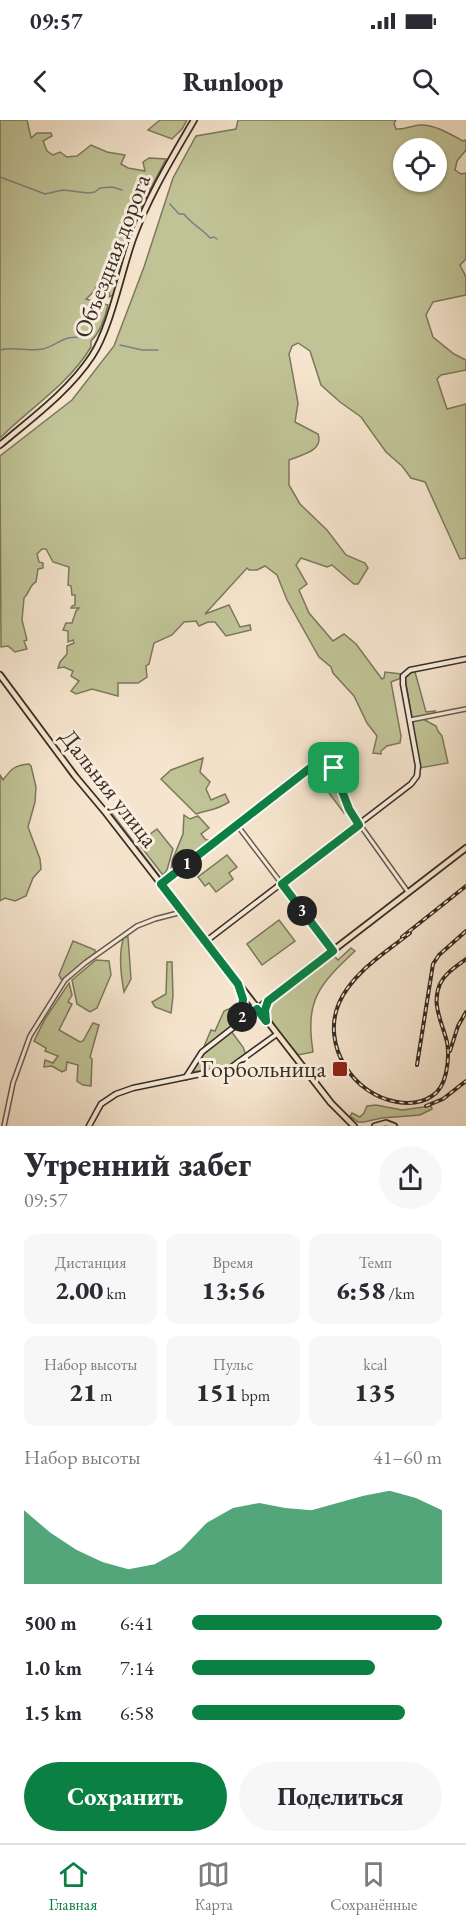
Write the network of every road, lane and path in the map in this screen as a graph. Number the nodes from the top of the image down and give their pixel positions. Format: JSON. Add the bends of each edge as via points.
{"nodes":[{"id":1,"x":194,"y":120,"type":"edge"},
{"id":2,"x":0,"y":445,"type":"edge"},
{"id":3,"x":466,"y":659,"type":"edge"},
{"id":4,"x":0,"y":675,"type":"edge"},
{"id":5,"x":466,"y":709,"type":"edge"},
{"id":6,"x":411,"y":719,"type":"junction"},
{"id":7,"x":237,"y":825,"type":"junction"},
{"id":8,"x":359,"y":825,"type":"junction"},
{"id":9,"x":466,"y":848,"type":"edge"},
{"id":10,"x":161,"y":884,"type":"junction"},
{"id":11,"x":282,"y":884,"type":"junction"},
{"id":12,"x":409,"y":892,"type":"junction"},
{"id":13,"x":182,"y":912,"type":"junction"},
{"id":14,"x":205,"y":942,"type":"junction"},
{"id":15,"x":333,"y":951,"type":"junction"},
{"id":16,"x":238,"y":984,"type":"junction"},
{"id":17,"x":268,"y":1001,"type":"junction"},
{"id":18,"x":257,"y":1009,"type":"junction"},
{"id":19,"x":241,"y":1021,"type":"junction"},
{"id":20,"x":266,"y":1021,"type":"junction"},
{"id":21,"x":277,"y":1034,"type":"junction"},
{"id":22,"x":186,"y":1077,"type":"junction"},
{"id":23,"x":354,"y":1125,"type":"edge"},
{"id":24,"x":375,"y":1125,"type":"edge"},
{"id":25,"x":4,"y":1126,"type":"edge"},
{"id":26,"x":89,"y":1126,"type":"edge"},
{"id":27,"x":394,"y":1126,"type":"edge"}],
"edges":[{"from":1,"to":2,"type":"main road","name":"Объездная дорога","via":[[153,191],[92,356],[63,390]]},
{"from":3,"to":6,"type":"main road","via":[[405,674],[403,684]]},
{"from":4,"to":10,"type":"main road","name":"Дальняя улица"},
{"from":5,"to":6,"type":"street"},
{"from":6,"to":8,"type":"main road","via":[[418,772],[411,784]]},
{"from":7,"to":8,"type":"street","via":[[328,754]]},
{"from":7,"to":10,"type":"street"},
{"from":7,"to":11,"type":"street"},
{"from":8,"to":11,"type":"main road"},
{"from":8,"to":12,"type":"street"},
{"from":9,"to":12,"type":"main road"},
{"from":10,"to":13,"type":"main road","name":"Дальняя улица"},
{"from":11,"to":14,"type":"main road"},
{"from":11,"to":15,"type":"street"},
{"from":12,"to":15,"type":"main road"},
{"from":13,"to":14,"type":"main road","name":"Дальняя улица"},
{"from":13,"to":25,"type":"street","via":[[137,926],[68,977],[30,1036],[13,1083]]},
{"from":14,"to":16,"type":"main road","name":"Дальняя улица"},
{"from":15,"to":17,"type":"main road"},
{"from":16,"to":18,"type":"main road","name":"Дальняя улица"},
{"from":16,"to":19,"type":"main road","via":[[243,999]]},
{"from":17,"to":18,"type":"main road"},
{"from":17,"to":20,"type":"main road"},
{"from":18,"to":19,"type":"main road"},
{"from":18,"to":20,"type":"main road","name":"Дальняя улица"},
{"from":19,"to":22,"type":"main road","via":[[202,1052]]},
{"from":20,"to":21,"type":"main road","name":"Дальняя улица"},
{"from":21,"to":22,"type":"main road","via":[[233,1067]]},
{"from":21,"to":23,"type":"main road","name":"Дальняя улица","via":[[331,1103]]},
{"from":22,"to":26,"type":"main road","via":[[116,1094],[101,1104]]},
{"from":24,"to":27,"type":"main road"}]}
